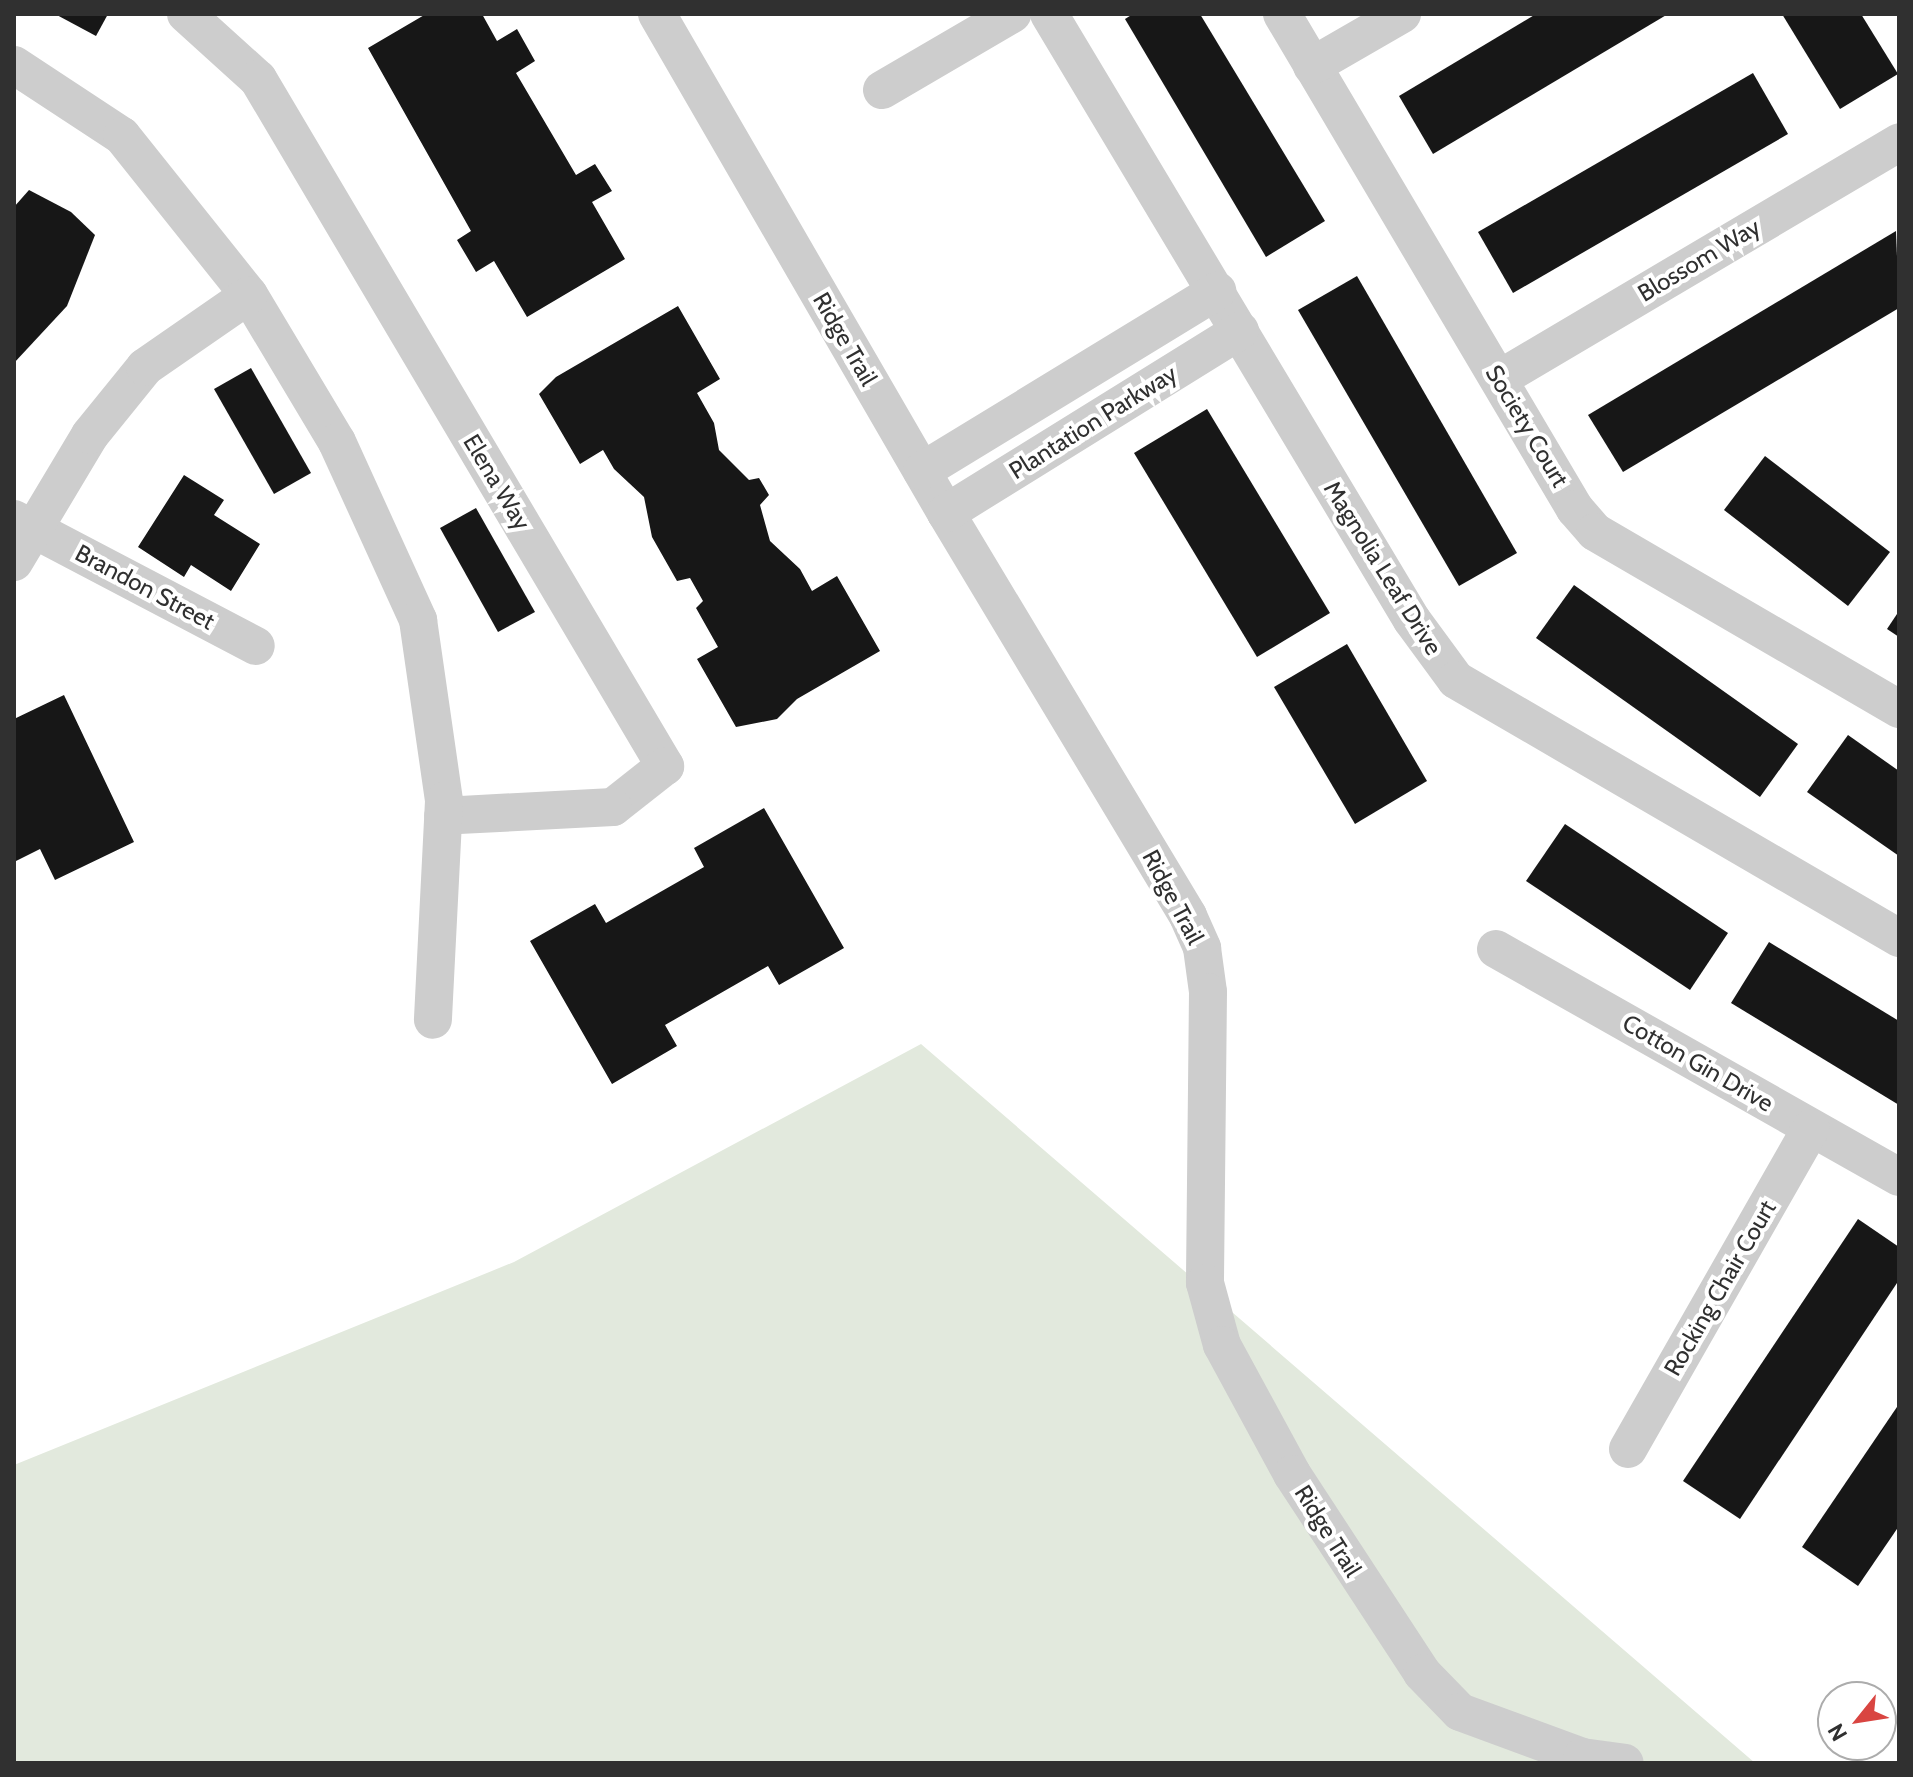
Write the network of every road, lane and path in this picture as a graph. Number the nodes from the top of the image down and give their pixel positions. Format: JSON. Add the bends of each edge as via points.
{"nodes":[{"id":1,"x":186,"y":14,"type":"edge"},
{"id":2,"x":657,"y":14,"type":"edge"},
{"id":3,"x":1012,"y":14,"type":"edge"},
{"id":4,"x":1049,"y":14,"type":"edge"},
{"id":5,"x":1282,"y":14,"type":"edge"},
{"id":6,"x":1402,"y":14,"type":"edge"},
{"id":7,"x":14,"y":65,"type":"edge"},
{"id":8,"x":1312,"y":66,"type":"junction"},
{"id":9,"x":882,"y":90,"type":"dead end"},
{"id":10,"x":1899,"y":142,"type":"edge"},
{"id":11,"x":1217,"y":291,"type":"junction"},
{"id":12,"x":249,"y":295,"type":"junction"},
{"id":13,"x":1240,"y":331,"type":"junction"},
{"id":14,"x":1499,"y":379,"type":"junction"},
{"id":15,"x":922,"y":471,"type":"junction"},
{"id":16,"x":946,"y":513,"type":"junction"},
{"id":17,"x":24,"y":524,"type":"edge"},
{"id":18,"x":14,"y":562,"type":"edge"},
{"id":19,"x":256,"y":646,"type":"dead end"},
{"id":20,"x":1899,"y":709,"type":"edge"},
{"id":21,"x":443,"y":816,"type":"junction"},
{"id":22,"x":1899,"y":938,"type":"edge"},
{"id":23,"x":1496,"y":949,"type":"dead end"},
{"id":24,"x":433,"y":1020,"type":"dead end"},
{"id":25,"x":1811,"y":1128,"type":"junction"},
{"id":26,"x":1899,"y":1177,"type":"edge"},
{"id":27,"x":1628,"y":1449,"type":"dead end"},
{"id":28,"x":1625,"y":1763,"type":"edge"}],
"edges":[{"from":1,"to":21,"type":"street","name":"Elena Way","via":[[258,79],[665,766],[613,807]]},
{"from":2,"to":15,"type":"street","name":"Ridge Trail"},
{"from":3,"to":9,"type":"street"},
{"from":4,"to":11,"type":"street","name":"Magnolia Leaf Drive"},
{"from":5,"to":8,"type":"street","name":"Society Court"},
{"from":6,"to":8,"type":"street"},
{"from":7,"to":12,"type":"street","via":[[122,136]]},
{"from":8,"to":14,"type":"street","name":"Society Court"},
{"from":10,"to":14,"type":"street","name":"Blossom Way"},
{"from":11,"to":13,"type":"street","name":"Magnolia Leaf Drive"},
{"from":11,"to":15,"type":"street","name":"Plantation Parkway"},
{"from":12,"to":17,"type":"street","via":[[145,367]]},
{"from":12,"to":21,"type":"street","via":[[337,442],[418,620]]},
{"from":13,"to":16,"type":"street","name":"Plantation Parkway"},
{"from":13,"to":22,"type":"street","name":"Magnolia Leaf Drive","via":[[1412,620],[1456,680]]},
{"from":14,"to":20,"type":"street","name":"Society Court","via":[[1575,509],[1595,532]]},
{"from":15,"to":16,"type":"street","name":"Ridge Trail"},
{"from":16,"to":28,"type":"street","name":"Ridge Trail","via":[[1188,916],[1202,948],[1208,992],[1205,1283],[1222,1345],[1285,1461],[1422,1673],[1460,1712],[1582,1757]]},
{"from":17,"to":18,"type":"street"},
{"from":17,"to":19,"type":"street","name":"Brandon Street"},
{"from":21,"to":24,"type":"street"},
{"from":23,"to":25,"type":"street","name":"Cotton Gin Drive"},
{"from":25,"to":26,"type":"street","name":"Cotton Gin Drive"},
{"from":25,"to":27,"type":"street","name":"Rocking Chair Court"}]}
